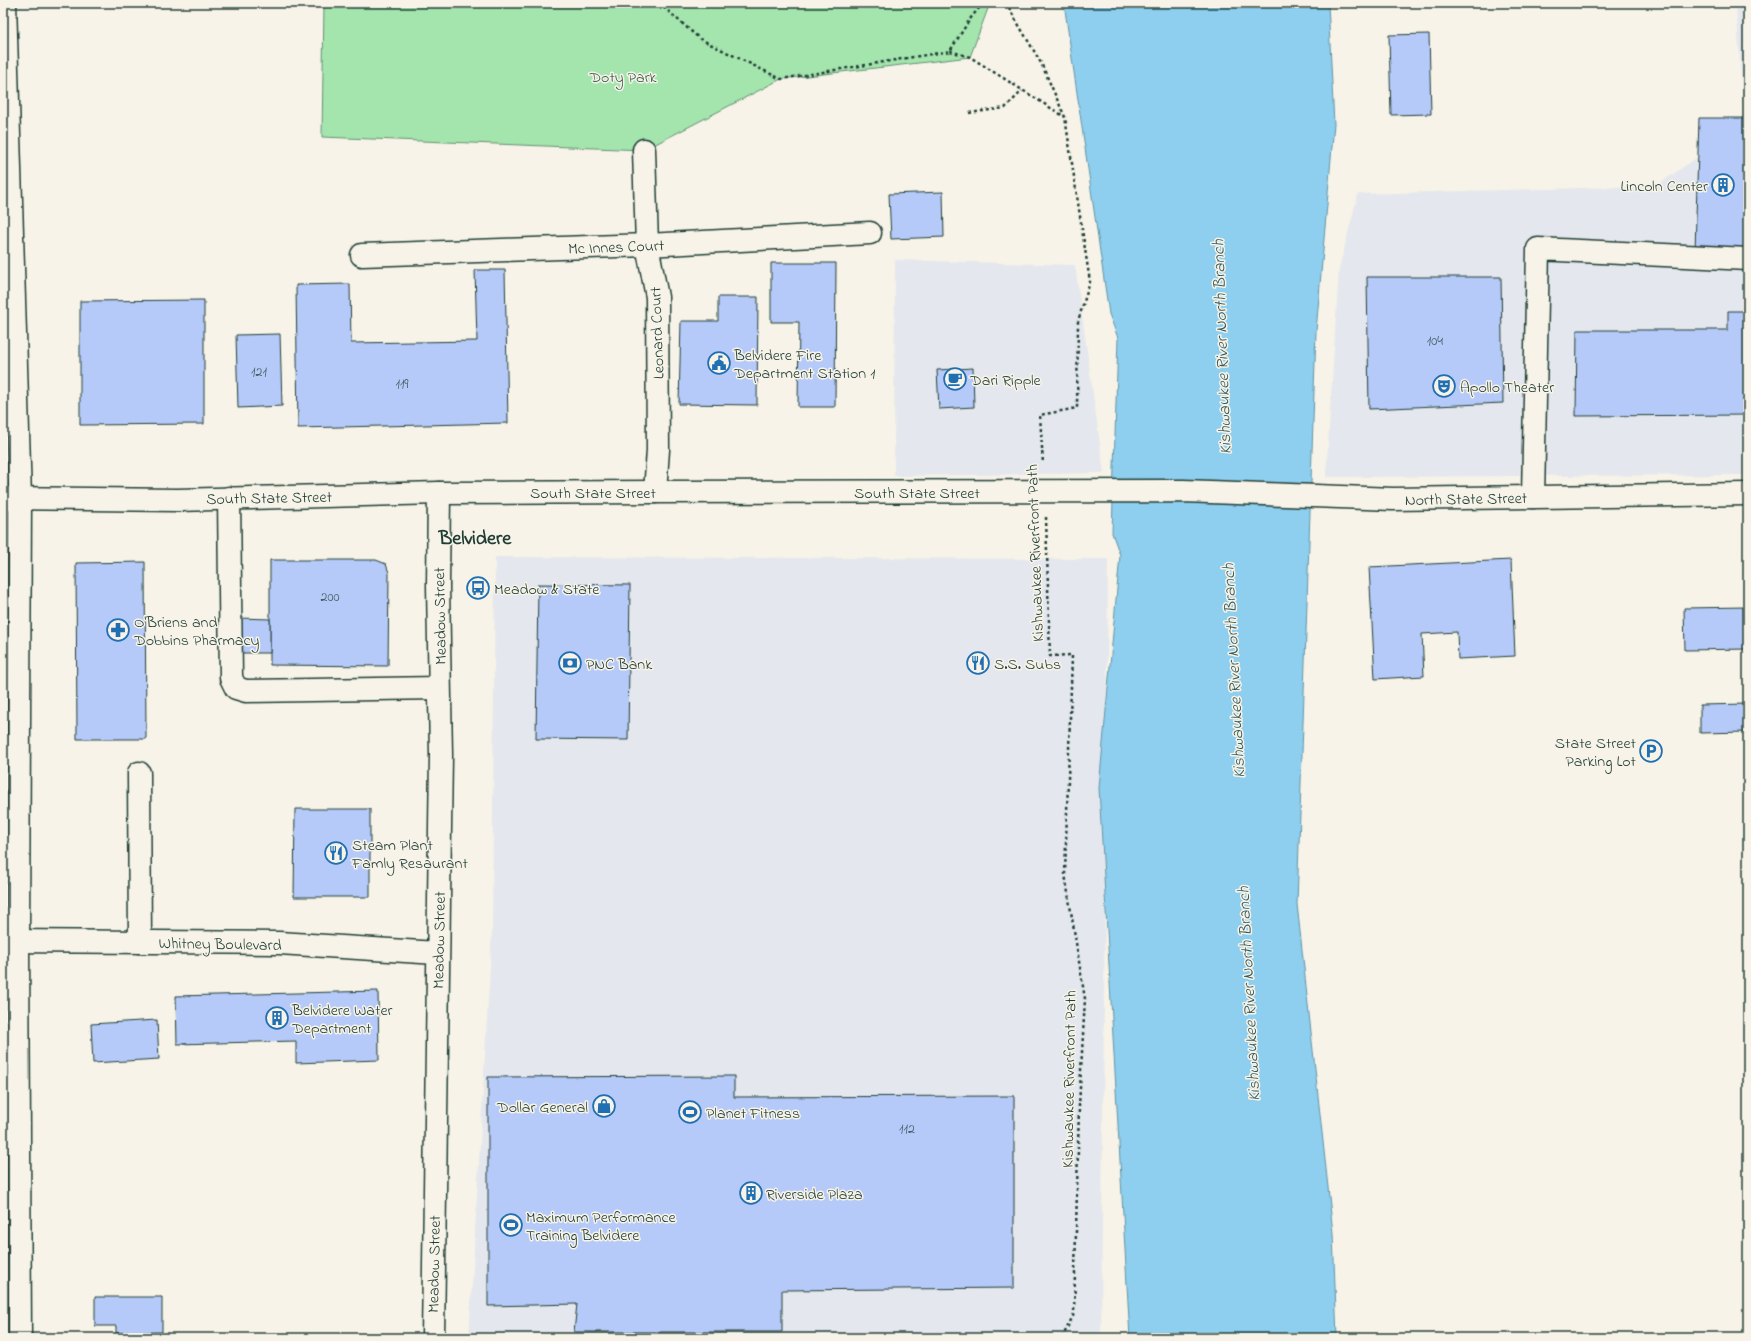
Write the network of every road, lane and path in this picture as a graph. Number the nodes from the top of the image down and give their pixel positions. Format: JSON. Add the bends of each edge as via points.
{"nodes":[{"id":1,"x":5,"y":3,"type":"edge"},
{"id":2,"x":659,"y":3,"type":"edge"},
{"id":3,"x":983,"y":3,"type":"edge"},
{"id":4,"x":1006,"y":3,"type":"edge"},
{"id":5,"x":950,"y":51,"type":"junction"},
{"id":6,"x":1022,"y":91,"type":"junction"},
{"id":7,"x":969,"y":113,"type":"dead end"},
{"id":8,"x":1065,"y":117,"type":"junction"},
{"id":9,"x":644,"y":150,"type":"dead end"},
{"id":10,"x":7,"y":177,"type":"edge"},
{"id":11,"x":870,"y":233,"type":"dead end"},
{"id":12,"x":647,"y":245,"type":"junction"},
{"id":13,"x":362,"y":255,"type":"dead end"},
{"id":14,"x":1748,"y":259,"type":"edge"},
{"id":15,"x":8,"y":290,"type":"edge"},
{"id":16,"x":1183,"y":491,"type":"joint"},
{"id":17,"x":655,"y":492,"type":"junction"},
{"id":18,"x":1050,"y":492,"type":"junction"},
{"id":19,"x":439,"y":493,"type":"junction"},
{"id":20,"x":1748,"y":494,"type":"edge"},
{"id":21,"x":1533,"y":497,"type":"junction"},
{"id":22,"x":11,"y":498,"type":"edge"},
{"id":23,"x":229,"y":498,"type":"junction"},
{"id":24,"x":439,"y":688,"type":"junction"},
{"id":25,"x":139,"y":773,"type":"dead end"},
{"id":26,"x":11,"y":942,"type":"edge"},
{"id":27,"x":140,"y":942,"type":"junction"},
{"id":28,"x":437,"y":953,"type":"junction"},
{"id":29,"x":20,"y":1338,"type":"edge"},
{"id":30,"x":433,"y":1338,"type":"edge"},
{"id":31,"x":1062,"y":1338,"type":"edge"}],
"edges":[{"from":1,"to":10,"type":"street"},
{"from":2,"to":5,"type":"path","via":[[700,40],[781,79]]},
{"from":3,"to":5,"type":"path"},
{"from":4,"to":8,"type":"path","name":"Kishwaukee Riverfront Path","via":[[1041,63]]},
{"from":5,"to":6,"type":"path","via":[[970,57]]},
{"from":6,"to":7,"type":"path","via":[[1005,108]]},
{"from":6,"to":8,"type":"path"},
{"from":8,"to":18,"type":"path","name":"Kishwaukee Riverfront Path","via":[[1090,282],[1078,321],[1077,408],[1040,415]]},
{"from":9,"to":12,"type":"street","name":"Leonard Court"},
{"from":10,"to":15,"type":"street"},
{"from":11,"to":12,"type":"street","name":"Mc Innes Court"},
{"from":12,"to":13,"type":"street","name":"Mc Innes Court"},
{"from":12,"to":17,"type":"street","name":"Leonard Court","via":[[657,297],[658,450]]},
{"from":14,"to":21,"type":"street","via":[[1538,249]]},
{"from":15,"to":22,"type":"street"},
{"from":16,"to":18,"type":"street","name":"South State Street"},
{"from":16,"to":21,"type":"street","name":"North State Street","via":[[1393,499]]},
{"from":17,"to":18,"type":"street","name":"South State Street"},
{"from":17,"to":19,"type":"street","name":"South State Street"},
{"from":18,"to":31,"type":"path","name":"Kishwaukee Riverfront Path","via":[[1050,656],[1072,655],[1065,874],[1085,999],[1079,1106],[1074,1314]]},
{"from":19,"to":23,"type":"street","name":"South State Street"},
{"from":19,"to":24,"type":"street","name":"Meadow Street"},
{"from":20,"to":21,"type":"street","name":"North State Street"},
{"from":22,"to":23,"type":"street","name":"South State Street"},
{"from":22,"to":26,"type":"street"},
{"from":23,"to":24,"type":"street","via":[[230,678],[236,688],[246,691]]},
{"from":24,"to":28,"type":"street","name":"Meadow Street","via":[[441,754]]},
{"from":25,"to":27,"type":"street"},
{"from":26,"to":27,"type":"street","name":"Whitney Boulevard"},
{"from":26,"to":29,"type":"street"},
{"from":27,"to":28,"type":"street","name":"Whitney Boulevard","via":[[279,943]]},
{"from":28,"to":30,"type":"street","name":"Meadow Street"}]}
